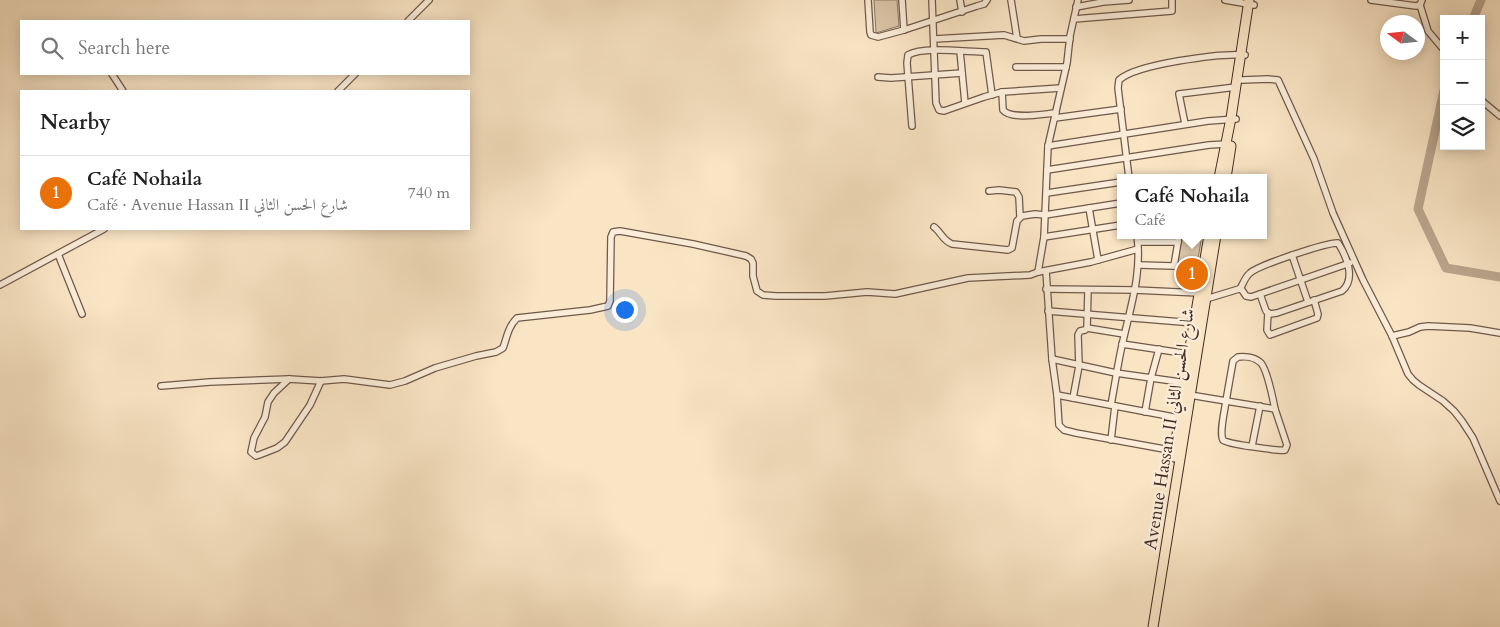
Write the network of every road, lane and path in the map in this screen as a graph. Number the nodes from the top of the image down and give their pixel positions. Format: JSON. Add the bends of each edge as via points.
{"nodes":[{"id":1,"x":429,"y":0,"type":"edge"},
{"id":2,"x":868,"y":0,"type":"edge"},
{"id":3,"x":902,"y":0,"type":"edge"},
{"id":4,"x":932,"y":0,"type":"edge"},
{"id":5,"x":960,"y":0,"type":"edge"},
{"id":6,"x":986,"y":0,"type":"edge"},
{"id":7,"x":1012,"y":0,"type":"edge"},
{"id":8,"x":1129,"y":0,"type":"edge"},
{"id":9,"x":1172,"y":0,"type":"edge"},
{"id":10,"x":1225,"y":0,"type":"edge"},
{"id":11,"x":1371,"y":0,"type":"edge"},
{"id":12,"x":1103,"y":1,"type":"edge"},
{"id":13,"x":1381,"y":1,"type":"edge"},
{"id":14,"x":1252,"y":2,"type":"edge"},
{"id":15,"x":1421,"y":2,"type":"edge"},
{"id":16,"x":1077,"y":3,"type":"edge"},
{"id":17,"x":962,"y":12,"type":"junction"},
{"id":18,"x":1074,"y":19,"type":"junction"},
{"id":19,"x":409,"y":20,"type":"edge"},
{"id":20,"x":933,"y":20,"type":"junction"},
{"id":21,"x":904,"y":30,"type":"junction"},
{"id":22,"x":1017,"y":38,"type":"junction"},
{"id":23,"x":934,"y":39,"type":"junction"},
{"id":24,"x":1070,"y":39,"type":"junction"},
{"id":25,"x":1440,"y":45,"type":"edge"},
{"id":26,"x":934,"y":51,"type":"junction"},
{"id":27,"x":960,"y":51,"type":"junction"},
{"id":28,"x":1243,"y":55,"type":"junction"},
{"id":29,"x":1016,"y":67,"type":"dead end"},
{"id":30,"x":1066,"y":67,"type":"junction"},
{"id":31,"x":962,"y":73,"type":"junction"},
{"id":32,"x":113,"y":75,"type":"edge"},
{"id":33,"x":355,"y":75,"type":"edge"},
{"id":34,"x":936,"y":76,"type":"junction"},
{"id":35,"x":878,"y":77,"type":"dead end"},
{"id":36,"x":908,"y":77,"type":"junction"},
{"id":37,"x":1239,"y":83,"type":"junction"},
{"id":38,"x":1061,"y":88,"type":"junction"},
{"id":39,"x":122,"y":90,"type":"edge"},
{"id":40,"x":339,"y":90,"type":"edge"},
{"id":41,"x":1002,"y":92,"type":"junction"},
{"id":42,"x":992,"y":94,"type":"junction"},
{"id":43,"x":965,"y":103,"type":"junction"},
{"id":44,"x":1485,"y":103,"type":"edge"},
{"id":45,"x":1121,"y":108,"type":"junction"},
{"id":46,"x":1056,"y":115,"type":"junction"},
{"id":47,"x":1500,"y":116,"type":"edge"},
{"id":48,"x":1233,"y":119,"type":"junction"},
{"id":49,"x":1185,"y":124,"type":"junction"},
{"id":50,"x":912,"y":126,"type":"dead end"},
{"id":51,"x":1124,"y":135,"type":"junction"},
{"id":52,"x":1228,"y":145,"type":"junction"},
{"id":53,"x":1048,"y":146,"type":"junction"},
{"id":54,"x":1127,"y":158,"type":"junction"},
{"id":55,"x":1047,"y":170,"type":"junction"},
{"id":56,"x":1129,"y":174,"type":"edge"},
{"id":57,"x":1220,"y":174,"type":"edge"},
{"id":58,"x":1226,"y":174,"type":"edge"},
{"id":59,"x":1117,"y":183,"type":"edge"},
{"id":60,"x":989,"y":190,"type":"dead end"},
{"id":61,"x":1046,"y":193,"type":"junction"},
{"id":62,"x":1117,"y":204,"type":"edge"},
{"id":63,"x":1088,"y":208,"type":"junction"},
{"id":64,"x":1045,"y":215,"type":"junction"},
{"id":65,"x":1020,"y":217,"type":"junction"},
{"id":66,"x":1117,"y":226,"type":"edge"},
{"id":67,"x":934,"y":227,"type":"dead end"},
{"id":68,"x":1093,"y":229,"type":"junction"},
{"id":69,"x":102,"y":230,"type":"edge"},
{"id":70,"x":1044,"y":237,"type":"junction"},
{"id":71,"x":1137,"y":239,"type":"edge"},
{"id":72,"x":1179,"y":239,"type":"edge"},
{"id":73,"x":1209,"y":239,"type":"edge"},
{"id":74,"x":1215,"y":239,"type":"edge"},
{"id":75,"x":1138,"y":248,"type":"junction"},
{"id":76,"x":58,"y":254,"type":"junction"},
{"id":77,"x":1292,"y":255,"type":"junction"},
{"id":78,"x":1098,"y":260,"type":"junction"},
{"id":79,"x":1356,"y":262,"type":"junction"},
{"id":80,"x":1349,"y":264,"type":"junction"},
{"id":81,"x":1139,"y":265,"type":"junction"},
{"id":82,"x":1174,"y":266,"type":"junction"},
{"id":83,"x":1207,"y":268,"type":"junction"},
{"id":84,"x":1046,"y":271,"type":"junction"},
{"id":85,"x":1038,"y":272,"type":"junction"},
{"id":86,"x":1302,"y":280,"type":"junction"},
{"id":87,"x":0,"y":285,"type":"edge"},
{"id":88,"x":1046,"y":289,"type":"junction"},
{"id":89,"x":1240,"y":289,"type":"junction"},
{"id":90,"x":1088,"y":290,"type":"junction"},
{"id":91,"x":1135,"y":290,"type":"junction"},
{"id":92,"x":1260,"y":294,"type":"junction"},
{"id":93,"x":1203,"y":296,"type":"junction"},
{"id":94,"x":1311,"y":301,"type":"junction"},
{"id":95,"x":1048,"y":311,"type":"junction"},
{"id":96,"x":1268,"y":313,"type":"junction"},
{"id":97,"x":82,"y":314,"type":"dead end"},
{"id":98,"x":1088,"y":314,"type":"junction"},
{"id":99,"x":1129,"y":317,"type":"junction"},
{"id":100,"x":1194,"y":323,"type":"junction"},
{"id":101,"x":1087,"y":328,"type":"junction"},
{"id":102,"x":1500,"y":333,"type":"edge"},
{"id":103,"x":1124,"y":334,"type":"junction"},
{"id":104,"x":1392,"y":336,"type":"junction"},
{"id":105,"x":1122,"y":344,"type":"junction"},
{"id":106,"x":1160,"y":349,"type":"junction"},
{"id":107,"x":1189,"y":354,"type":"junction"},
{"id":108,"x":1052,"y":359,"type":"junction"},
{"id":109,"x":1079,"y":366,"type":"junction"},
{"id":110,"x":1116,"y":373,"type":"junction"},
{"id":111,"x":1151,"y":378,"type":"junction"},
{"id":112,"x":289,"y":379,"type":"junction"},
{"id":113,"x":320,"y":381,"type":"junction"},
{"id":114,"x":1188,"y":383,"type":"junction"},
{"id":115,"x":161,"y":386,"type":"dead end"},
{"id":116,"x":1190,"y":394,"type":"junction"},
{"id":117,"x":1057,"y":395,"type":"junction"},
{"id":118,"x":1073,"y":398,"type":"junction"},
{"id":119,"x":1226,"y":400,"type":"junction"},
{"id":120,"x":1113,"y":406,"type":"junction"},
{"id":121,"x":1260,"y":406,"type":"junction"},
{"id":122,"x":1276,"y":409,"type":"junction"},
{"id":123,"x":1145,"y":412,"type":"junction"},
{"id":124,"x":1179,"y":418,"type":"junction"},
{"id":125,"x":1111,"y":440,"type":"junction"},
{"id":126,"x":1252,"y":446,"type":"junction"},
{"id":127,"x":1175,"y":451,"type":"junction"},
{"id":128,"x":1500,"y":501,"type":"edge"},
{"id":129,"x":1147,"y":627,"type":"edge"},
{"id":130,"x":1153,"y":627,"type":"edge"}],
"edges":[{"from":1,"to":19,"type":"street"},
{"from":2,"to":21,"type":"street","via":[[871,36]]},
{"from":3,"to":21,"type":"street"},
{"from":4,"to":20,"type":"street"},
{"from":5,"to":17,"type":"street"},
{"from":6,"to":17,"type":"street","via":[[984,4]]},
{"from":7,"to":22,"type":"street"},
{"from":8,"to":12,"type":"street"},
{"from":9,"to":18,"type":"street","via":[[1172,11]]},
{"from":10,"to":14,"type":"street"},
{"from":11,"to":13,"type":"street"},
{"from":12,"to":16,"type":"street"},
{"from":13,"to":15,"type":"street","via":[[1412,6]]},
{"from":14,"to":28,"type":"main road"},
{"from":15,"to":25,"type":"street","via":[[1428,31]]},
{"from":16,"to":18,"type":"street"},
{"from":17,"to":20,"type":"street"},
{"from":18,"to":24,"type":"street"},
{"from":20,"to":21,"type":"street"},
{"from":20,"to":23,"type":"street"},
{"from":22,"to":23,"type":"street","via":[[1004,35]]},
{"from":22,"to":24,"type":"street","via":[[1024,41]]},
{"from":23,"to":26,"type":"street"},
{"from":24,"to":30,"type":"street"},
{"from":26,"to":27,"type":"street"},
{"from":26,"to":34,"type":"street"},
{"from":26,"to":36,"type":"street","via":[[908,56]]},
{"from":27,"to":31,"type":"street"},
{"from":27,"to":42,"type":"street","via":[[986,52]]},
{"from":28,"to":37,"type":"main road"},
{"from":28,"to":45,"type":"street","via":[[1197,58],[1129,74],[1120,78],[1118,83]]},
{"from":29,"to":30,"type":"street"},
{"from":30,"to":38,"type":"street"},
{"from":31,"to":34,"type":"street"},
{"from":31,"to":43,"type":"street"},
{"from":32,"to":39,"type":"street"},
{"from":33,"to":40,"type":"street"},
{"from":34,"to":36,"type":"street"},
{"from":34,"to":43,"type":"street","via":[[936,106],[939,110]]},
{"from":35,"to":36,"type":"street"},
{"from":36,"to":50,"type":"street"},
{"from":37,"to":48,"type":"main road"},
{"from":37,"to":49,"type":"street","via":[[1179,94]]},
{"from":37,"to":79,"type":"street","via":[[1278,80]]},
{"from":38,"to":41,"type":"street"},
{"from":38,"to":46,"type":"street"},
{"from":41,"to":42,"type":"street"},
{"from":41,"to":46,"type":"street","via":[[1003,110],[1008,114]]},
{"from":42,"to":43,"type":"street"},
{"from":44,"to":47,"type":"street"},
{"from":45,"to":46,"type":"street"},
{"from":45,"to":51,"type":"street"},
{"from":46,"to":53,"type":"street"},
{"from":48,"to":49,"type":"street"},
{"from":48,"to":52,"type":"main road"},
{"from":49,"to":51,"type":"street"},
{"from":51,"to":53,"type":"street"},
{"from":51,"to":54,"type":"street"},
{"from":52,"to":54,"type":"street"},
{"from":52,"to":57,"type":"main road"},
{"from":52,"to":58,"type":"main road"},
{"from":53,"to":55,"type":"street"},
{"from":54,"to":55,"type":"street"},
{"from":54,"to":56,"type":"street"},
{"from":55,"to":61,"type":"street"},
{"from":59,"to":61,"type":"street"},
{"from":60,"to":65,"type":"street","via":[[1016,192]]},
{"from":61,"to":64,"type":"street"},
{"from":62,"to":63,"type":"street"},
{"from":63,"to":64,"type":"street"},
{"from":63,"to":68,"type":"street"},
{"from":64,"to":65,"type":"street"},
{"from":64,"to":70,"type":"street"},
{"from":65,"to":67,"type":"street","via":[[1012,248],[1008,250],[948,243]]},
{"from":66,"to":68,"type":"street"},
{"from":68,"to":70,"type":"street"},
{"from":68,"to":78,"type":"street"},
{"from":69,"to":76,"type":"street"},
{"from":70,"to":85,"type":"street"},
{"from":71,"to":75,"type":"street"},
{"from":72,"to":82,"type":"street"},
{"from":73,"to":83,"type":"main road","name":"Avenue Hassan II شارع الحسن الثاني"},
{"from":74,"to":83,"type":"main road","name":"Avenue Hassan II شارع الحسن الثاني"},
{"from":75,"to":78,"type":"street"},
{"from":75,"to":81,"type":"street"},
{"from":76,"to":87,"type":"street"},
{"from":76,"to":97,"type":"street"},
{"from":77,"to":80,"type":"street","via":[[1338,243]]},
{"from":77,"to":86,"type":"street"},
{"from":77,"to":89,"type":"street","via":[[1252,272]]},
{"from":78,"to":84,"type":"street"},
{"from":79,"to":80,"type":"street"},
{"from":79,"to":104,"type":"street"},
{"from":80,"to":86,"type":"street"},
{"from":80,"to":94,"type":"street","via":[[1348,280],[1342,291]]},
{"from":81,"to":82,"type":"street"},
{"from":81,"to":91,"type":"street"},
{"from":82,"to":83,"type":"street"},
{"from":83,"to":93,"type":"main road","name":"Avenue Hassan II شارع الحسن الثاني"},
{"from":84,"to":85,"type":"street"},
{"from":84,"to":88,"type":"street"},
{"from":85,"to":113,"type":"street","via":[[968,278],[895,294],[767,296],[757,291],[753,263],[746,256],[613,232],[610,301],[606,307],[517,318],[510,326],[500,351],[435,368],[396,384],[344,379]]},
{"from":86,"to":92,"type":"street"},
{"from":86,"to":94,"type":"street"},
{"from":88,"to":90,"type":"street"},
{"from":88,"to":95,"type":"street"},
{"from":89,"to":92,"type":"street","via":[[1248,297]]},
{"from":89,"to":93,"type":"street"},
{"from":90,"to":91,"type":"street"},
{"from":90,"to":98,"type":"street"},
{"from":91,"to":93,"type":"street"},
{"from":91,"to":99,"type":"street"},
{"from":92,"to":96,"type":"street"},
{"from":93,"to":100,"type":"main road","name":"Avenue Hassan II شارع الحسن الثاني"},
{"from":93,"to":114,"type":"main road","name":"Avenue Hassan II شارع الحسن الثاني"},
{"from":94,"to":96,"type":"street"},
{"from":94,"to":96,"type":"street","via":[[1317,318],[1270,335],[1267,330]]},
{"from":95,"to":98,"type":"street"},
{"from":95,"to":108,"type":"street"},
{"from":98,"to":99,"type":"street"},
{"from":98,"to":101,"type":"street"},
{"from":99,"to":100,"type":"street"},
{"from":99,"to":103,"type":"street"},
{"from":100,"to":107,"type":"main road","name":"Avenue Hassan II شارع الحسن الثاني"},
{"from":101,"to":103,"type":"street"},
{"from":101,"to":109,"type":"street","via":[[1078,335]]},
{"from":102,"to":104,"type":"street","via":[[1428,326]]},
{"from":103,"to":105,"type":"street"},
{"from":104,"to":128,"type":"street","via":[[1408,374],[1443,400],[1462,421]]},
{"from":105,"to":106,"type":"street"},
{"from":105,"to":110,"type":"street"},
{"from":106,"to":107,"type":"street"},
{"from":106,"to":111,"type":"street"},
{"from":107,"to":114,"type":"main road","name":"Avenue Hassan II شارع الحسن الثاني"},
{"from":108,"to":109,"type":"street"},
{"from":108,"to":117,"type":"street"},
{"from":109,"to":110,"type":"street"},
{"from":109,"to":118,"type":"street"},
{"from":110,"to":111,"type":"street"},
{"from":110,"to":120,"type":"street"},
{"from":111,"to":114,"type":"street"},
{"from":111,"to":123,"type":"street"},
{"from":112,"to":113,"type":"street"},
{"from":112,"to":113,"type":"street","via":[[268,402],[263,422],[252,443],[252,455],[266,453],[286,442],[310,405]]},
{"from":112,"to":115,"type":"street"},
{"from":114,"to":116,"type":"main road","name":"Avenue Hassan II شارع الحسن الثاني"},
{"from":114,"to":124,"type":"main road","name":"Avenue Hassan II شارع الحسن الثاني"},
{"from":116,"to":119,"type":"street"},
{"from":116,"to":130,"type":"main road","name":"Avenue Hassan II شارع الحسن الثاني"},
{"from":117,"to":118,"type":"street"},
{"from":117,"to":125,"type":"street","via":[[1060,428]]},
{"from":118,"to":120,"type":"street"},
{"from":119,"to":121,"type":"street"},
{"from":119,"to":122,"type":"street","via":[[1234,361],[1238,357],[1250,358],[1264,368]]},
{"from":119,"to":126,"type":"street","via":[[1222,438],[1228,443]]},
{"from":120,"to":123,"type":"street"},
{"from":120,"to":125,"type":"street"},
{"from":121,"to":122,"type":"street"},
{"from":121,"to":126,"type":"street"},
{"from":122,"to":126,"type":"street","via":[[1286,448],[1282,451]]},
{"from":123,"to":124,"type":"street"},
{"from":124,"to":127,"type":"main road","name":"Avenue Hassan II شارع الحسن الثاني"},
{"from":125,"to":127,"type":"street"},
{"from":127,"to":129,"type":"main road","name":"Avenue Hassan II شارع الحسن الثاني"}]}
